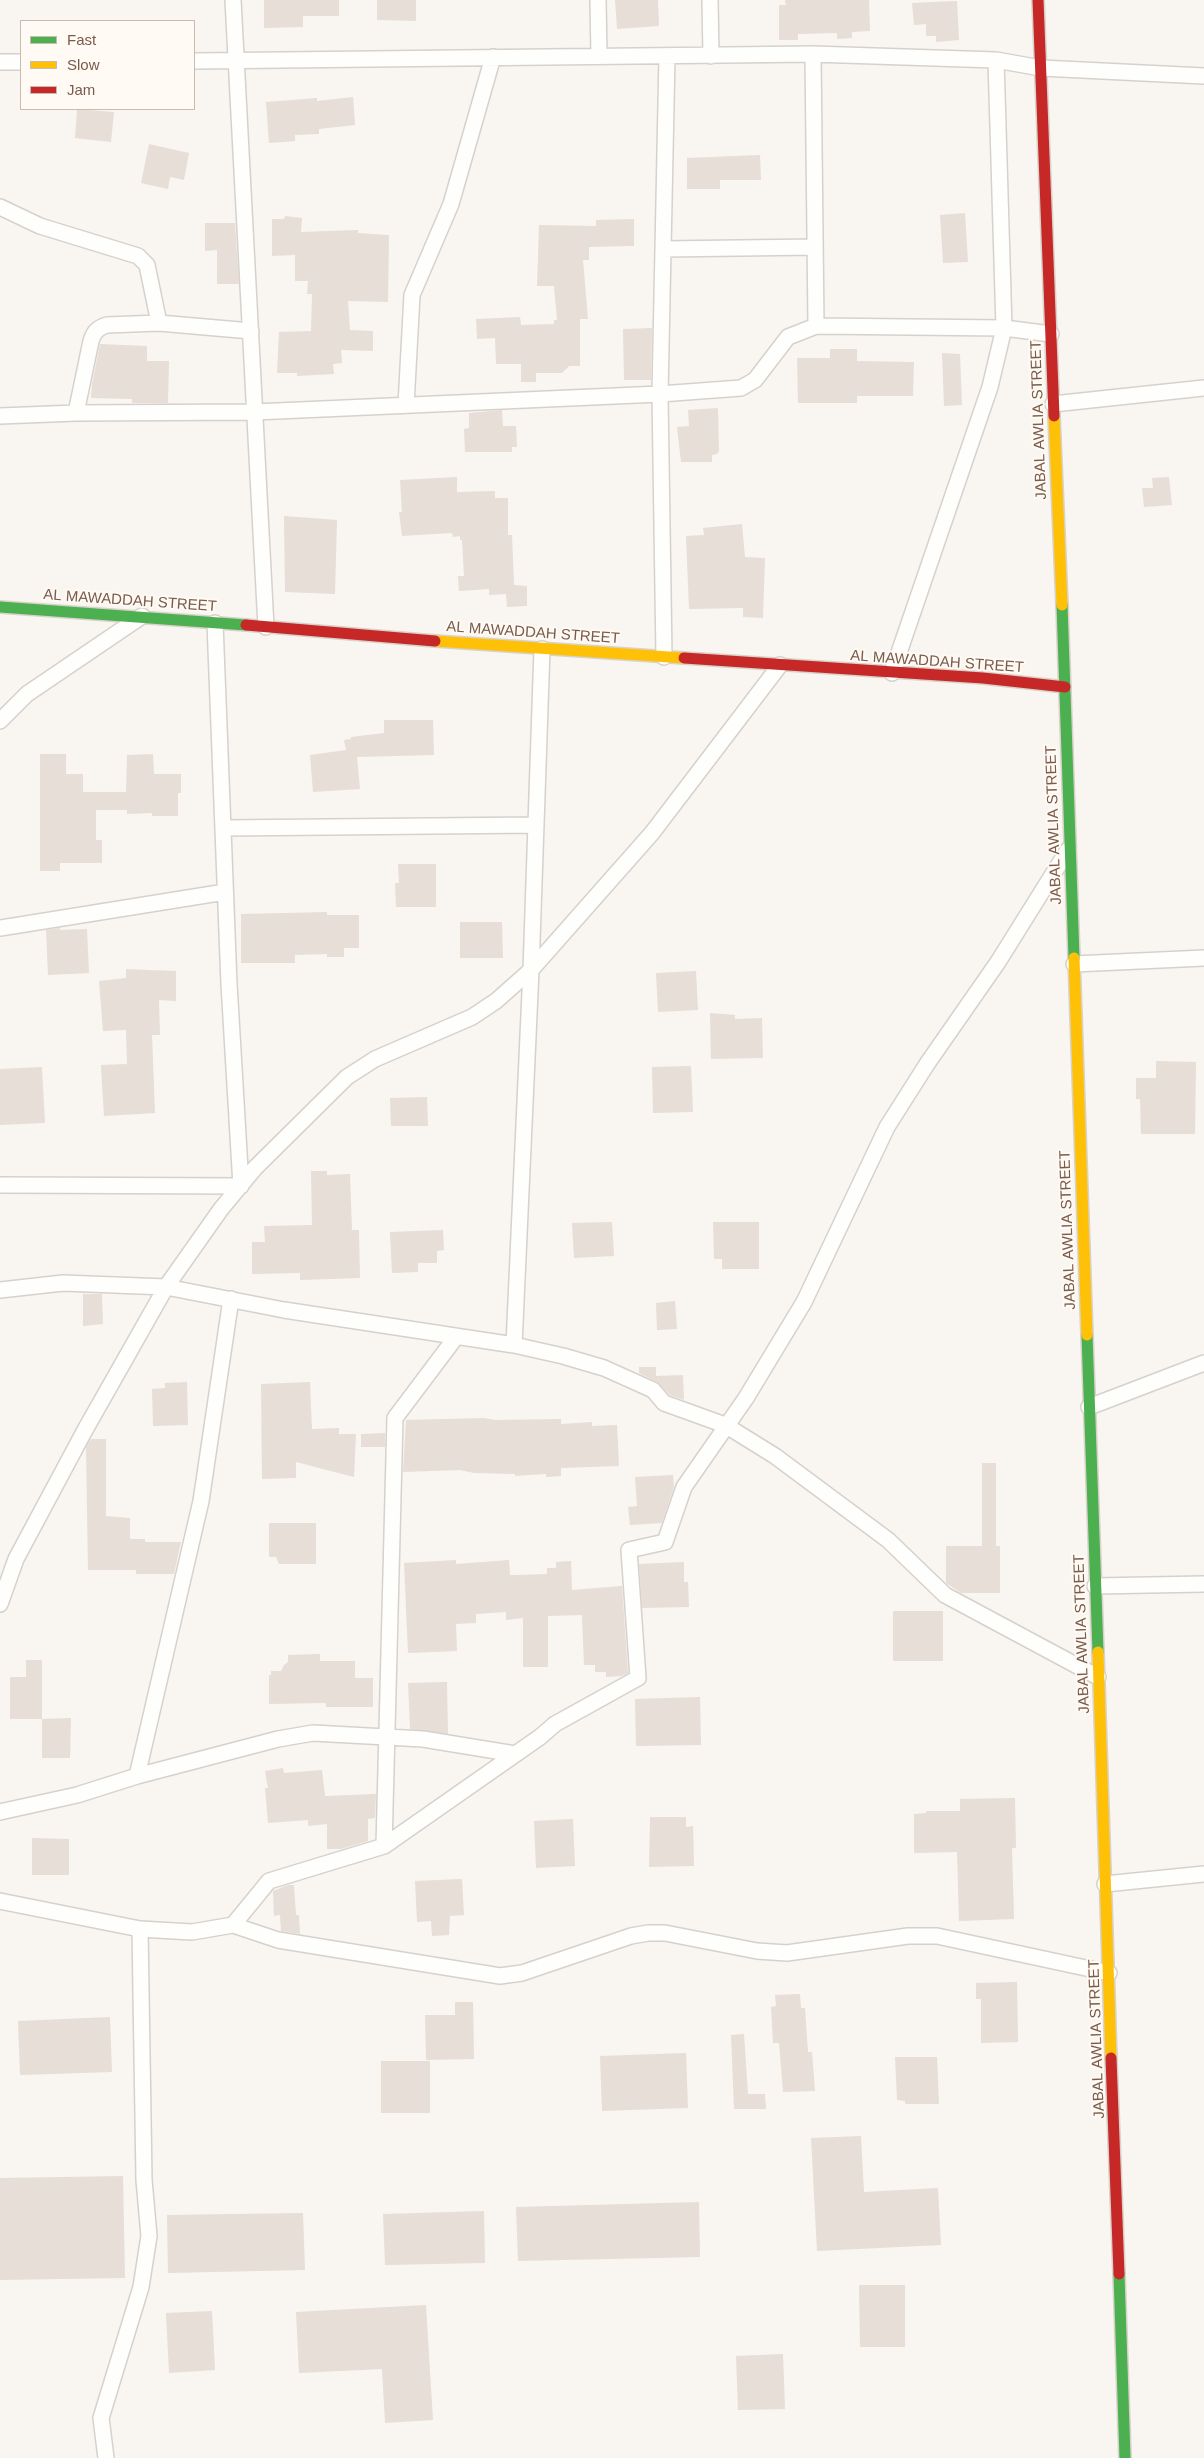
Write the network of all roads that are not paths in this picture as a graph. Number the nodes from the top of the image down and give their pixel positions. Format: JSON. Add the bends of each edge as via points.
{"nodes":[{"id":1,"x":233,"y":0,"type":"edge"},
{"id":2,"x":598,"y":0,"type":"edge"},
{"id":3,"x":710,"y":0,"type":"edge"},
{"id":4,"x":1038,"y":0,"type":"edge"},
{"id":5,"x":813,"y":54,"type":"junction"},
{"id":6,"x":600,"y":56,"type":"junction"},
{"id":7,"x":667,"y":56,"type":"junction"},
{"id":8,"x":710,"y":56,"type":"junction"},
{"id":9,"x":493,"y":57,"type":"junction"},
{"id":10,"x":237,"y":60,"type":"junction"},
{"id":11,"x":996,"y":60,"type":"junction"},
{"id":12,"x":195,"y":61,"type":"edge"},
{"id":13,"x":0,"y":62,"type":"edge"},
{"id":14,"x":20,"y":62,"type":"edge"},
{"id":15,"x":1041,"y":68,"type":"junction"},
{"id":16,"x":1204,"y":76,"type":"edge"},
{"id":17,"x":0,"y":207,"type":"edge"},
{"id":18,"x":815,"y":247,"type":"junction"},
{"id":19,"x":663,"y":248,"type":"junction"},
{"id":20,"x":158,"y":324,"type":"junction"},
{"id":21,"x":816,"y":326,"type":"junction"},
{"id":22,"x":1004,"y":328,"type":"junction"},
{"id":23,"x":250,"y":330,"type":"junction"},
{"id":24,"x":1051,"y":334,"type":"junction"},
{"id":25,"x":1204,"y":388,"type":"edge"},
{"id":26,"x":660,"y":394,"type":"junction"},
{"id":27,"x":1054,"y":404,"type":"junction"},
{"id":28,"x":406,"y":405,"type":"junction"},
{"id":29,"x":255,"y":412,"type":"junction"},
{"id":30,"x":76,"y":413,"type":"junction"},
{"id":31,"x":0,"y":416,"type":"edge"},
{"id":32,"x":0,"y":607,"type":"edge"},
{"id":33,"x":142,"y":616,"type":"junction"},
{"id":34,"x":214,"y":623,"type":"junction"},
{"id":35,"x":266,"y":627,"type":"junction"},
{"id":36,"x":542,"y":649,"type":"junction"},
{"id":37,"x":664,"y":657,"type":"junction"},
{"id":38,"x":780,"y":665,"type":"junction"},
{"id":39,"x":892,"y":673,"type":"junction"},
{"id":40,"x":1065,"y":687,"type":"junction"},
{"id":41,"x":0,"y":721,"type":"edge"},
{"id":42,"x":536,"y":826,"type":"junction"},
{"id":43,"x":223,"y":828,"type":"junction"},
{"id":44,"x":1070,"y":848,"type":"junction"},
{"id":45,"x":225,"y":892,"type":"junction"},
{"id":46,"x":0,"y":928,"type":"edge"},
{"id":47,"x":1204,"y":958,"type":"edge"},
{"id":48,"x":1074,"y":964,"type":"junction"},
{"id":49,"x":531,"y":970,"type":"junction"},
{"id":50,"x":0,"y":1185,"type":"edge"},
{"id":51,"x":241,"y":1186,"type":"junction"},
{"id":52,"x":166,"y":1286,"type":"junction"},
{"id":53,"x":0,"y":1290,"type":"edge"},
{"id":54,"x":231,"y":1299,"type":"junction"},
{"id":55,"x":456,"y":1337,"type":"junction"},
{"id":56,"x":514,"y":1345,"type":"junction"},
{"id":57,"x":1204,"y":1363,"type":"edge"},
{"id":58,"x":1089,"y":1407,"type":"junction"},
{"id":59,"x":726,"y":1425,"type":"junction"},
{"id":60,"x":1204,"y":1584,"type":"edge"},
{"id":61,"x":1095,"y":1586,"type":"junction"},
{"id":62,"x":0,"y":1604,"type":"edge"},
{"id":63,"x":1098,"y":1677,"type":"junction"},
{"id":64,"x":388,"y":1737,"type":"junction"},
{"id":65,"x":515,"y":1754,"type":"junction"},
{"id":66,"x":137,"y":1776,"type":"junction"},
{"id":67,"x":0,"y":1812,"type":"edge"},
{"id":68,"x":384,"y":1846,"type":"junction"},
{"id":69,"x":1204,"y":1874,"type":"edge"},
{"id":70,"x":1106,"y":1884,"type":"junction"},
{"id":71,"x":0,"y":1901,"type":"edge"},
{"id":72,"x":233,"y":1925,"type":"junction"},
{"id":73,"x":140,"y":1929,"type":"junction"},
{"id":74,"x":1109,"y":1973,"type":"junction"},
{"id":75,"x":106,"y":2458,"type":"edge"},
{"id":76,"x":1126,"y":2458,"type":"edge"}],
"edges":[{"from":1,"to":10,"type":"street"},
{"from":2,"to":6,"type":"street"},
{"from":3,"to":8,"type":"street"},
{"from":4,"to":15,"type":"main road","name":"JABAL AWLIA STREET"},
{"from":5,"to":8,"type":"street"},
{"from":5,"to":11,"type":"street"},
{"from":5,"to":18,"type":"street"},
{"from":6,"to":7,"type":"street"},
{"from":6,"to":9,"type":"street"},
{"from":7,"to":8,"type":"street"},
{"from":7,"to":19,"type":"street"},
{"from":9,"to":10,"type":"street"},
{"from":9,"to":28,"type":"street","via":[[450,204],[412,295]]},
{"from":10,"to":12,"type":"street"},
{"from":10,"to":23,"type":"street"},
{"from":11,"to":15,"type":"street"},
{"from":11,"to":22,"type":"street"},
{"from":13,"to":14,"type":"street"},
{"from":15,"to":16,"type":"street"},
{"from":15,"to":24,"type":"main road","name":"JABAL AWLIA STREET"},
{"from":17,"to":20,"type":"street","via":[[40,226],[138,256],[147,265]]},
{"from":18,"to":19,"type":"street"},
{"from":18,"to":21,"type":"street"},
{"from":19,"to":26,"type":"street"},
{"from":20,"to":23,"type":"street"},
{"from":20,"to":30,"type":"street","via":[[107,325],[94,332]]},
{"from":21,"to":22,"type":"street"},
{"from":21,"to":26,"type":"street","via":[[788,337],[755,380],[741,388]]},
{"from":22,"to":24,"type":"street"},
{"from":22,"to":39,"type":"street","via":[[990,387]]},
{"from":23,"to":29,"type":"street"},
{"from":24,"to":27,"type":"main road","name":"JABAL AWLIA STREET"},
{"from":25,"to":27,"type":"street"},
{"from":26,"to":28,"type":"street"},
{"from":26,"to":37,"type":"street"},
{"from":27,"to":40,"type":"main road","name":"JABAL AWLIA STREET"},
{"from":28,"to":29,"type":"street"},
{"from":29,"to":30,"type":"street"},
{"from":29,"to":35,"type":"street"},
{"from":30,"to":31,"type":"street"},
{"from":32,"to":33,"type":"main road","name":"AL MAWADDAH STREET"},
{"from":33,"to":34,"type":"main road","name":"AL MAWADDAH STREET"},
{"from":33,"to":41,"type":"street","via":[[27,694]]},
{"from":34,"to":35,"type":"main road","name":"AL MAWADDAH STREET"},
{"from":34,"to":43,"type":"street"},
{"from":35,"to":36,"type":"main road","name":"AL MAWADDAH STREET"},
{"from":36,"to":37,"type":"main road","name":"AL MAWADDAH STREET"},
{"from":36,"to":42,"type":"street"},
{"from":37,"to":38,"type":"main road","name":"AL MAWADDAH STREET"},
{"from":38,"to":39,"type":"main road","name":"AL MAWADDAH STREET"},
{"from":38,"to":49,"type":"street","via":[[652,834]]},
{"from":39,"to":40,"type":"main road","name":"AL MAWADDAH STREET"},
{"from":40,"to":44,"type":"main road","name":"JABAL AWLIA STREET"},
{"from":42,"to":43,"type":"street"},
{"from":42,"to":49,"type":"street"},
{"from":43,"to":45,"type":"street"},
{"from":44,"to":48,"type":"main road","name":"JABAL AWLIA STREET"},
{"from":44,"to":59,"type":"street","via":[[998,962],[886,1127],[804,1302]]},
{"from":45,"to":46,"type":"street"},
{"from":45,"to":51,"type":"street"},
{"from":47,"to":48,"type":"street"},
{"from":48,"to":58,"type":"main road","name":"JABAL AWLIA STREET"},
{"from":49,"to":51,"type":"street","via":[[472,1017],[375,1059],[347,1077],[255,1168]]},
{"from":49,"to":56,"type":"street"},
{"from":50,"to":51,"type":"street"},
{"from":51,"to":52,"type":"street"},
{"from":52,"to":53,"type":"street","via":[[63,1283]]},
{"from":52,"to":54,"type":"street"},
{"from":52,"to":62,"type":"street","via":[[21,1550]]},
{"from":54,"to":55,"type":"street"},
{"from":54,"to":66,"type":"street","via":[[200,1501]]},
{"from":55,"to":56,"type":"street"},
{"from":55,"to":64,"type":"street","via":[[395,1418]]},
{"from":56,"to":59,"type":"street","via":[[604,1368],[653,1390],[664,1403]]},
{"from":57,"to":58,"type":"street"},
{"from":58,"to":61,"type":"main road","name":"JABAL AWLIA STREET"},
{"from":59,"to":63,"type":"street","via":[[775,1456],[888,1540],[945,1596]]},
{"from":59,"to":65,"type":"street","via":[[684,1487],[665,1542],[629,1550],[638,1678],[555,1724]]},
{"from":60,"to":61,"type":"street"},
{"from":61,"to":63,"type":"main road","name":"JABAL AWLIA STREET"},
{"from":63,"to":70,"type":"main road","name":"JABAL AWLIA STREET"},
{"from":64,"to":65,"type":"street","via":[[423,1739]]},
{"from":64,"to":66,"type":"street","via":[[313,1733]]},
{"from":64,"to":68,"type":"street"},
{"from":65,"to":68,"type":"street"},
{"from":66,"to":67,"type":"street","via":[[77,1795]]},
{"from":68,"to":72,"type":"street","via":[[269,1881]]},
{"from":69,"to":70,"type":"street"},
{"from":70,"to":74,"type":"main road","name":"JABAL AWLIA STREET"},
{"from":71,"to":73,"type":"street"},
{"from":72,"to":73,"type":"street","via":[[192,1932]]},
{"from":72,"to":74,"type":"street","via":[[278,1940],[500,1976],[522,1973],[631,1936],[656,1933],[757,1951],[787,1953],[908,1936],[937,1936]]},
{"from":73,"to":75,"type":"street","via":[[144,2180],[148,2236],[141,2287],[101,2418]]},
{"from":74,"to":76,"type":"main road","name":"JABAL AWLIA STREET"}]}
